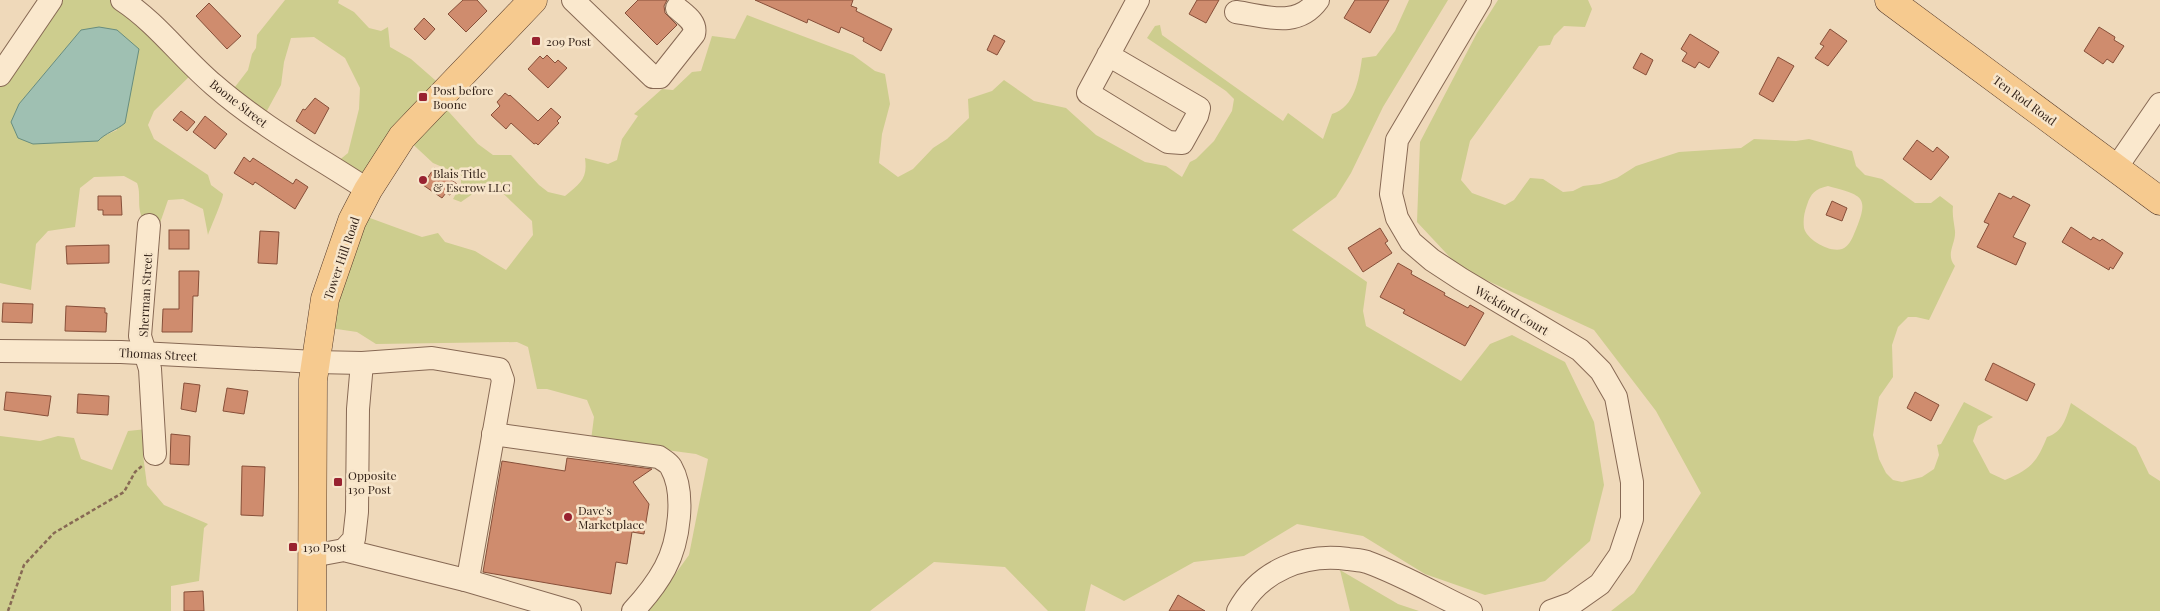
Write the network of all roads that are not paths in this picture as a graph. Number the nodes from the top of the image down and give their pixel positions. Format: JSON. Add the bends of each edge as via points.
{"nodes":[{"id":1,"x":51,"y":0,"type":"edge"},
{"id":2,"x":122,"y":0,"type":"edge"},
{"id":3,"x":533,"y":0,"type":"edge"},
{"id":4,"x":572,"y":0,"type":"edge"},
{"id":5,"x":1138,"y":0,"type":"edge"},
{"id":6,"x":1318,"y":0,"type":"edge"},
{"id":7,"x":1480,"y":0,"type":"edge"},
{"id":8,"x":1889,"y":0,"type":"edge"},
{"id":9,"x":146,"y":6,"type":"edge"},
{"id":10,"x":677,"y":8,"type":"dead end"},
{"id":11,"x":1236,"y":12,"type":"dead end"},
{"id":12,"x":1108,"y":54,"type":"junction"},
{"id":13,"x":0,"y":75,"type":"edge"},
{"id":14,"x":2160,"y":104,"type":"edge"},
{"id":15,"x":2116,"y":168,"type":"junction"},
{"id":16,"x":368,"y":190,"type":"junction"},
{"id":17,"x":2160,"y":201,"type":"edge"},
{"id":18,"x":149,"y":225,"type":"dead end"},
{"id":19,"x":0,"y":351,"type":"edge"},
{"id":20,"x":145,"y":354,"type":"junction"},
{"id":21,"x":316,"y":362,"type":"junction"},
{"id":22,"x":362,"y":363,"type":"junction"},
{"id":23,"x":493,"y":434,"type":"junction"},
{"id":24,"x":155,"y":454,"type":"road end"},
{"id":25,"x":344,"y":550,"type":"junction"},
{"id":26,"x":312,"y":556,"type":"junction"},
{"id":27,"x":465,"y":580,"type":"junction"},
{"id":28,"x":312,"y":611,"type":"edge"},
{"id":29,"x":570,"y":611,"type":"edge"},
{"id":30,"x":633,"y":611,"type":"edge"},
{"id":31,"x":1238,"y":611,"type":"edge"},
{"id":32,"x":1471,"y":611,"type":"edge"},
{"id":33,"x":1551,"y":611,"type":"edge"}],
"edges":[{"from":1,"to":13,"type":"street"},
{"from":2,"to":9,"type":"street","name":"Boone Street"},
{"from":3,"to":16,"type":"main road","name":"Tower Hill Road","via":[[402,137]]},
{"from":4,"to":10,"type":"street","via":[[653,77],[660,77],[694,34],[693,22]]},
{"from":5,"to":12,"type":"street"},
{"from":6,"to":11,"type":"street","via":[[1304,14],[1291,19]]},
{"from":7,"to":33,"type":"street","name":"Wickford Court","via":[[1397,140],[1391,194],[1397,218],[1411,242],[1461,279],[1580,350],[1601,371],[1616,397],[1632,482],[1632,520],[1620,555],[1600,584],[1573,603]]},
{"from":8,"to":15,"type":"main road","name":"Ten Rod Road"},
{"from":9,"to":16,"type":"street","name":"Boone Street","via":[[198,70],[257,119]]},
{"from":12,"to":12,"type":"street","via":[[1199,108],[1182,143],[1168,142],[1088,93]]},
{"from":14,"to":15,"type":"street"},
{"from":15,"to":17,"type":"main road","name":"Ten Rod Road"},
{"from":16,"to":21,"type":"main road","name":"Tower Hill Road","via":[[352,221],[325,299]]},
{"from":18,"to":20,"type":"street","name":"Sherman Street","via":[[140,336]]},
{"from":19,"to":20,"type":"street","name":"Thomas Street"},
{"from":20,"to":21,"type":"street","name":"Thomas Street"},
{"from":20,"to":24,"type":"street","name":"Sherman Street","via":[[150,369]]},
{"from":21,"to":22,"type":"street","name":"Thomas Street"},
{"from":21,"to":26,"type":"main road","name":"Tower Hill Road","via":[[312,380]]},
{"from":22,"to":23,"type":"street","name":"Thomas Street","via":[[432,358],[499,369],[503,380]]},
{"from":22,"to":25,"type":"street","via":[[357,512],[354,539]]},
{"from":23,"to":27,"type":"street","via":[[469,573]]},
{"from":23,"to":30,"type":"street","via":[[659,458],[670,465],[678,485],[677,531],[666,567]]},
{"from":25,"to":26,"type":"street"},
{"from":25,"to":27,"type":"street"},
{"from":26,"to":28,"type":"main road","name":"Tower Hill Road"},
{"from":27,"to":29,"type":"street"},
{"from":31,"to":32,"type":"street","via":[[1268,576],[1297,561],[1327,556],[1365,561]]}]}
